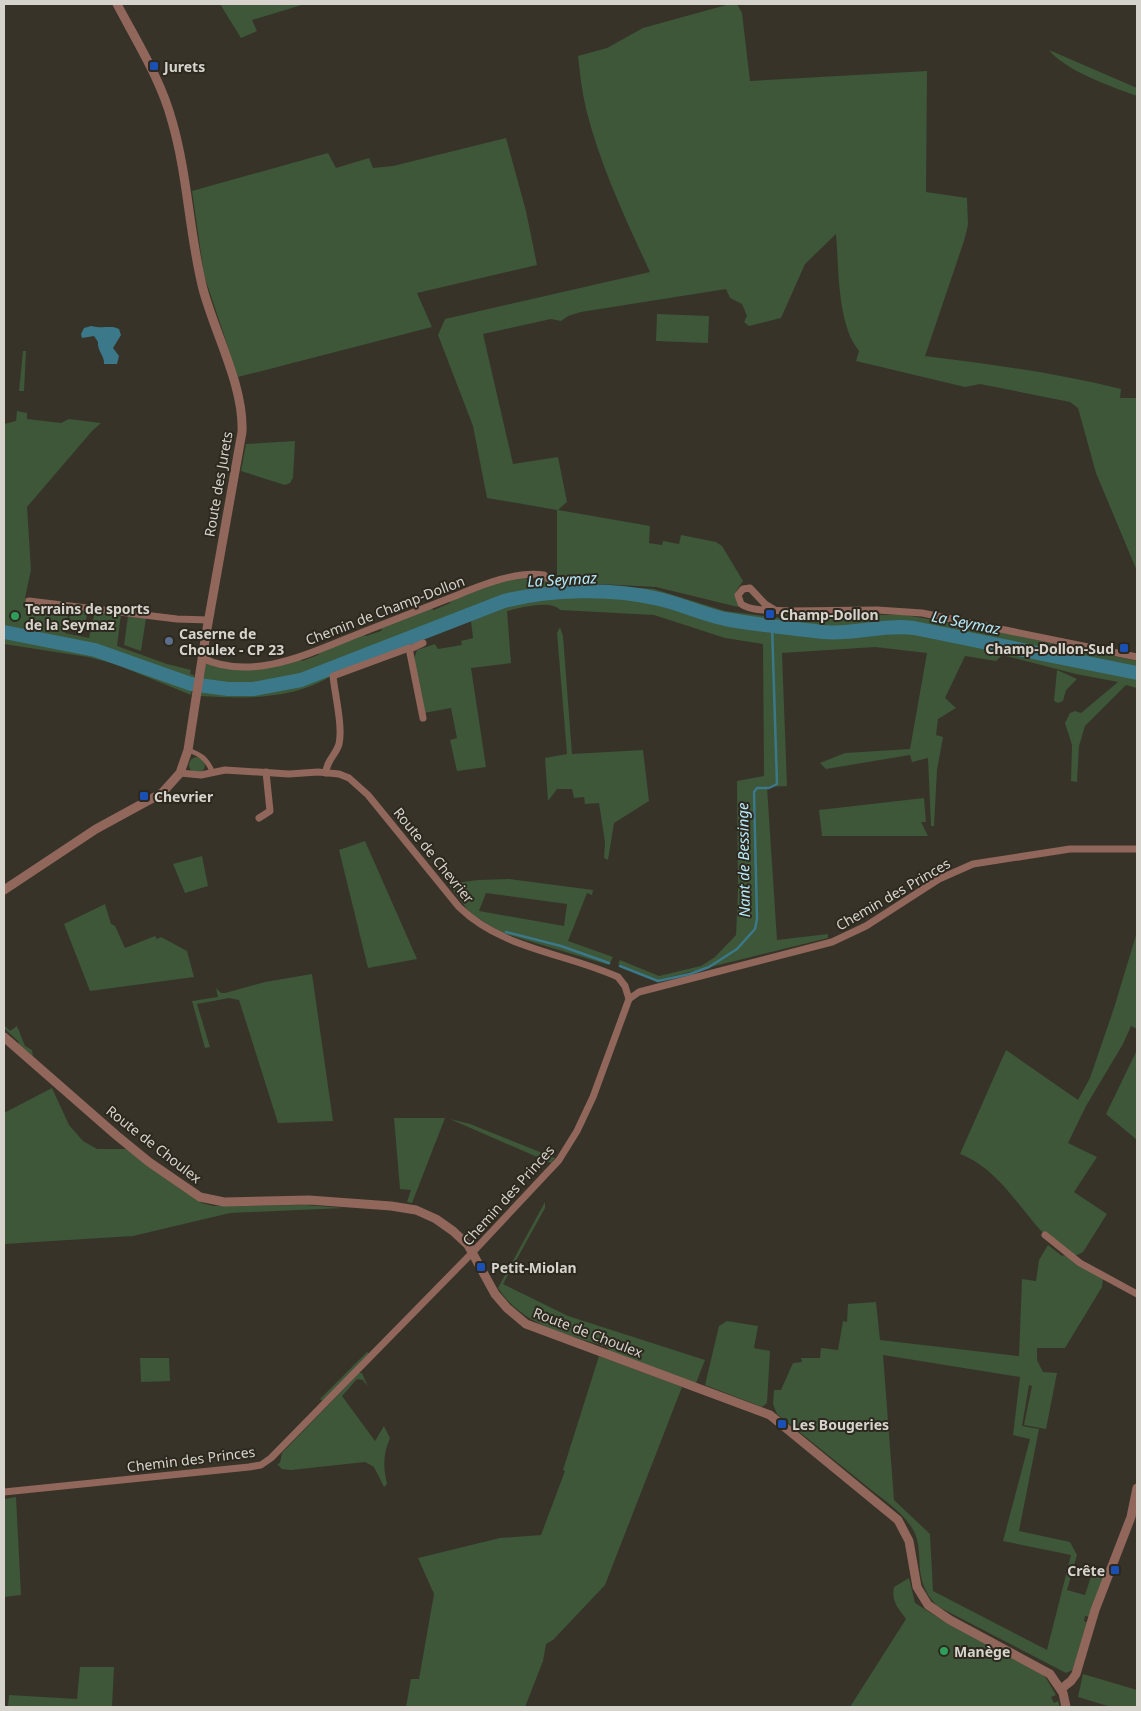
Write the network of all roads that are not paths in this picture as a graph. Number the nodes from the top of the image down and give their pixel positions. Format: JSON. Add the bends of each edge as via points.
{"nodes":[{"id":1,"x":117,"y":4,"type":"edge"},
{"id":2,"x":547,"y":578,"type":"dead end"},
{"id":3,"x":29,"y":600,"type":"dead end"},
{"id":4,"x":775,"y":610,"type":"junction"},
{"id":5,"x":208,"y":620,"type":"junction"},
{"id":6,"x":424,"y":643,"type":"dead end"},
{"id":7,"x":410,"y":649,"type":"junction"},
{"id":8,"x":1137,"y":657,"type":"edge"},
{"id":9,"x":202,"y":658,"type":"junction"},
{"id":10,"x":423,"y":718,"type":"dead end"},
{"id":11,"x":188,"y":750,"type":"junction"},
{"id":12,"x":212,"y":771,"type":"junction"},
{"id":13,"x":266,"y":772,"type":"junction"},
{"id":14,"x":180,"y":773,"type":"junction"},
{"id":15,"x":326,"y":773,"type":"junction"},
{"id":16,"x":259,"y":818,"type":"dead end"},
{"id":17,"x":1137,"y":849,"type":"edge"},
{"id":18,"x":4,"y":890,"type":"edge"},
{"id":19,"x":629,"y":999,"type":"junction"},
{"id":20,"x":4,"y":1037,"type":"edge"},
{"id":21,"x":1045,"y":1235,"type":"dead end"},
{"id":22,"x":473,"y":1252,"type":"junction"},
{"id":23,"x":1137,"y":1294,"type":"edge"},
{"id":24,"x":1137,"y":1488,"type":"edge"},
{"id":25,"x":4,"y":1492,"type":"edge"},
{"id":26,"x":1061,"y":1689,"type":"junction"},
{"id":27,"x":1066,"y":1707,"type":"edge"}],
"edges":[{"from":1,"to":5,"type":"street","name":"Route des Jurets","via":[[161,90],[173,122],[203,288],[241,411],[241,443]]},
{"from":2,"to":9,"type":"street","name":"Chemin de Champ-Dollon","via":[[526,574],[480,586],[285,661],[244,667],[227,666]]},
{"from":3,"to":5,"type":"street"},
{"from":4,"to":4,"type":"street","via":[[753,590],[743,589],[738,595],[741,604],[748,607]]},
{"from":4,"to":8,"type":"street","via":[[922,613]]},
{"from":5,"to":9,"type":"street","name":"Route des Jurets"},
{"from":6,"to":7,"type":"street"},
{"from":7,"to":10,"type":"street"},
{"from":7,"to":15,"type":"street","via":[[407,647],[333,676],[339,741],[326,766]]},
{"from":9,"to":11,"type":"street","name":"Route des Jurets"},
{"from":11,"to":12,"type":"street","via":[[200,754]]},
{"from":11,"to":14,"type":"street","name":"Route des Jurets"},
{"from":12,"to":13,"type":"street","name":"Route de Chevrier"},
{"from":12,"to":14,"type":"street","name":"Route de Chevrier","via":[[201,775]]},
{"from":13,"to":15,"type":"street","name":"Route de Chevrier"},
{"from":13,"to":16,"type":"street","via":[[270,810]]},
{"from":14,"to":18,"type":"street","name":"Route des Jurets","via":[[162,792],[96,829]]},
{"from":15,"to":19,"type":"street","name":"Route de Chevrier","via":[[339,774],[360,785],[459,907],[480,926],[618,977]]},
{"from":17,"to":19,"type":"street","name":"Chemin des Princes","via":[[1070,849],[973,864],[939,879],[848,936],[647,989]]},
{"from":19,"to":22,"type":"street","name":"Chemin des Princes","via":[[593,1097],[564,1153]]},
{"from":20,"to":22,"type":"street","name":"Route de Choulex","via":[[123,1140],[200,1197],[224,1202],[309,1200],[410,1209],[442,1222]]},
{"from":21,"to":23,"type":"street","via":[[1080,1263]]},
{"from":22,"to":25,"type":"street","name":"Chemin des Princes","via":[[286,1444],[261,1465]]},
{"from":22,"to":26,"type":"street","name":"Route de Choulex","via":[[495,1294],[526,1324],[762,1411],[777,1420],[898,1520],[909,1541],[918,1587],[932,1609],[1044,1669]]},
{"from":24,"to":26,"type":"street","via":[[1131,1517],[1095,1610],[1076,1674]]},
{"from":26,"to":27,"type":"street","name":"Route de Choulex"}]}
